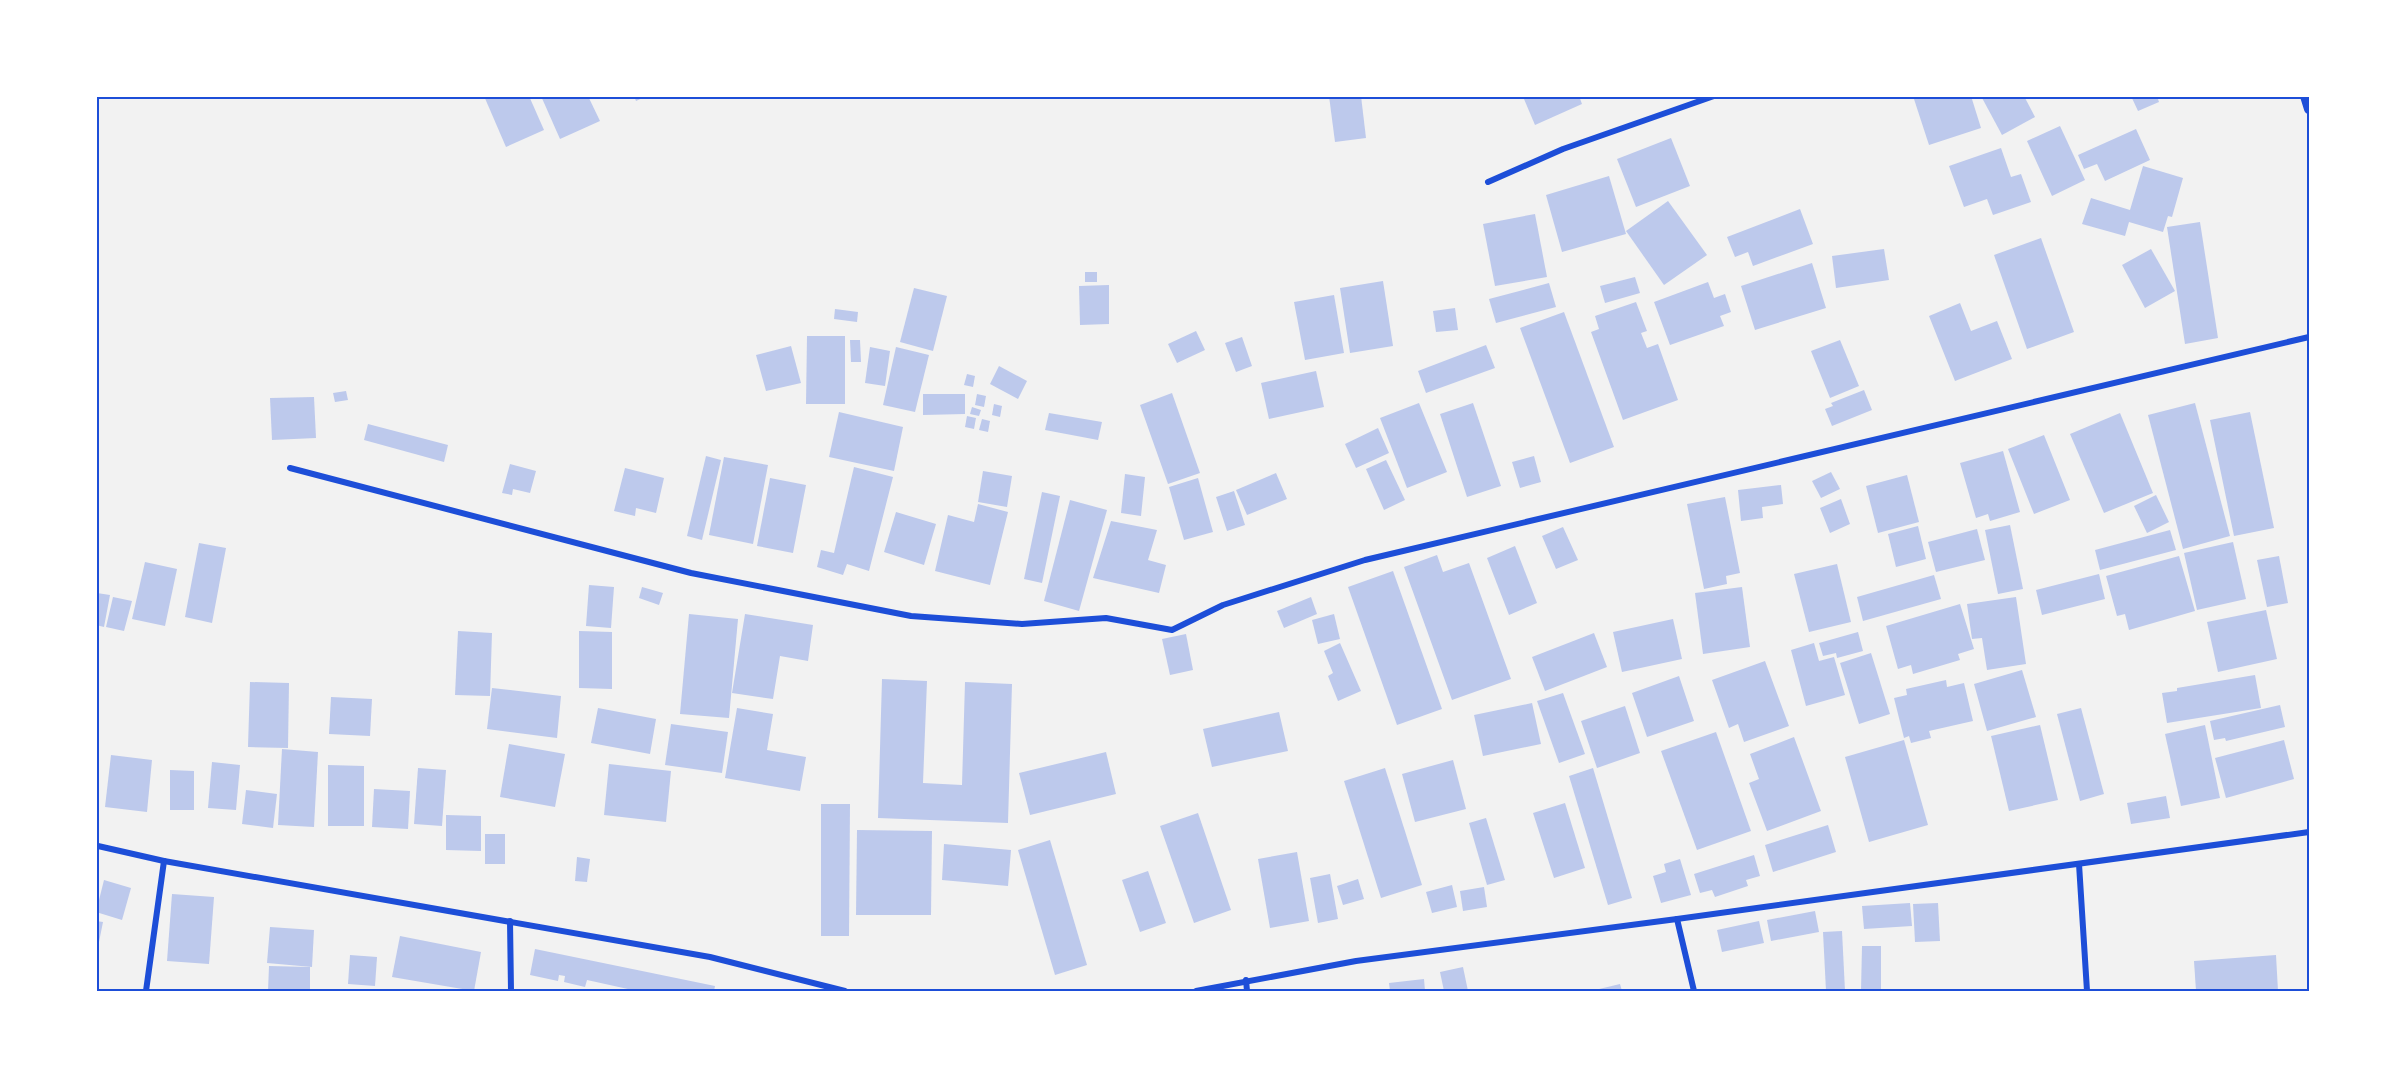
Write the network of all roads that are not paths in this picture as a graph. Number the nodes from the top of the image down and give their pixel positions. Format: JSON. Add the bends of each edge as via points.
{"nodes":[{"id":1,"x":1714,"y":96,"type":"edge"},
{"id":2,"x":2305,"y":96,"type":"edge"},
{"id":3,"x":2309,"y":110,"type":"edge"},
{"id":4,"x":1488,"y":182,"type":"dead end"},
{"id":5,"x":2309,"y":337,"type":"edge"},
{"id":6,"x":290,"y":468,"type":"dead end"},
{"id":7,"x":2309,"y":832,"type":"edge"},
{"id":8,"x":98,"y":846,"type":"dead end"},
{"id":9,"x":164,"y":861,"type":"junction"},
{"id":10,"x":2079,"y":864,"type":"junction"},
{"id":11,"x":1677,"y":919,"type":"junction"},
{"id":12,"x":510,"y":921,"type":"junction"},
{"id":13,"x":1246,"y":980,"type":"junction"},
{"id":14,"x":146,"y":991,"type":"edge"},
{"id":15,"x":511,"y":991,"type":"edge"},
{"id":16,"x":845,"y":991,"type":"edge"},
{"id":17,"x":1196,"y":991,"type":"edge"},
{"id":18,"x":1247,"y":991,"type":"edge"},
{"id":19,"x":1694,"y":991,"type":"edge"},
{"id":20,"x":2087,"y":991,"type":"edge"}],
"edges":[{"from":1,"to":4,"type":"street","via":[[1563,149]]},
{"from":2,"to":3,"type":"street"},
{"from":5,"to":6,"type":"street","via":[[1365,560],[1223,605],[1172,630],[1106,618],[1022,624],[911,616],[691,573]]},
{"from":7,"to":10,"type":"street"},
{"from":8,"to":9,"type":"street"},
{"from":9,"to":12,"type":"street"},
{"from":9,"to":14,"type":"street"},
{"from":10,"to":11,"type":"street"},
{"from":10,"to":20,"type":"street"},
{"from":11,"to":13,"type":"street","via":[[1356,961]]},
{"from":11,"to":19,"type":"street"},
{"from":12,"to":15,"type":"street"},
{"from":12,"to":16,"type":"street","via":[[710,957]]},
{"from":13,"to":17,"type":"street"},
{"from":13,"to":18,"type":"street"}]}
